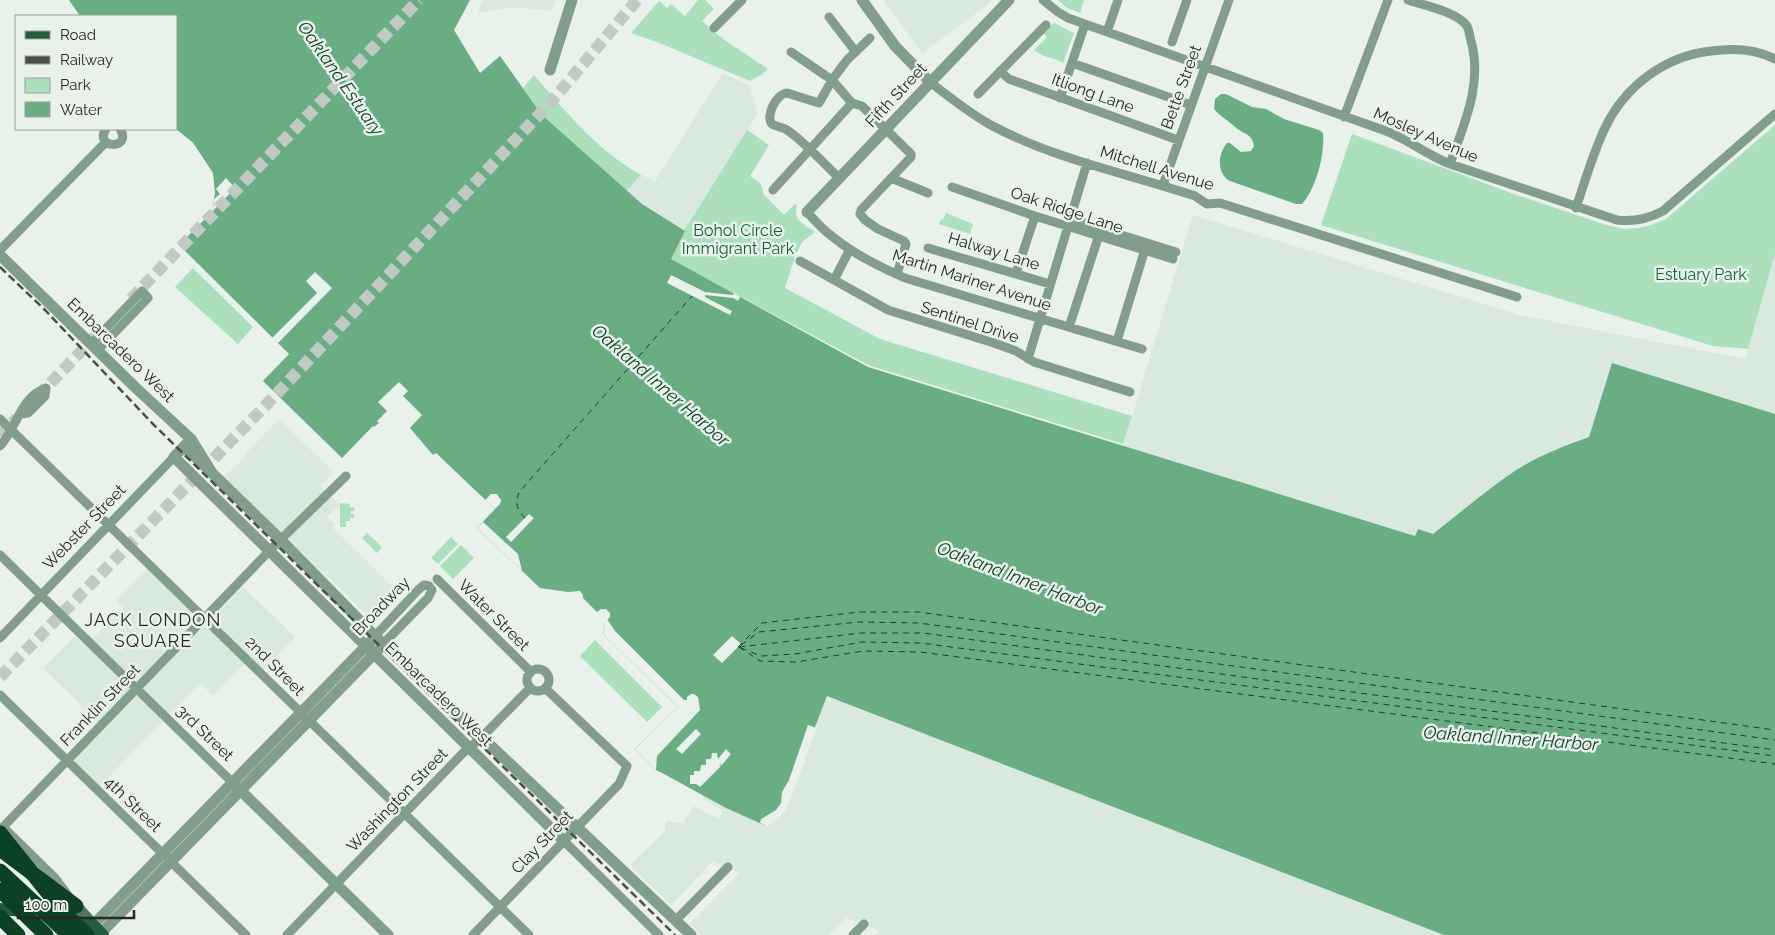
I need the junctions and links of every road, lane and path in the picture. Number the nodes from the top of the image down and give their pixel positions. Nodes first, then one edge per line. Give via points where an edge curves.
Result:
1 (572, 0) edge
2 (742, 0) edge
3 (862, 0) edge
4 (1009, 0) edge
5 (1043, 0) edge
6 (1118, 0) edge
7 (1187, 0) edge
8 (1229, 0) edge
9 (1388, 0) edge
10 (1408, 0) edge
11 (829, 17) dead end
12 (1085, 24) junction
13 (1046, 25) dead end
14 (714, 28) dead end
15 (1107, 32) junction
16 (870, 38) dead end
17 (1172, 42) dead end
18 (791, 52) dead end
19 (855, 52) junction
20 (1775, 59) edge
21 (1072, 62) junction
22 (1205, 67) junction
23 (550, 70) dead end
24 (1000, 71) junction
25 (832, 80) junction
26 (930, 82) junction
27 (978, 94) dead end
28 (1060, 98) junction
29 (852, 103) junction
30 (1191, 105) junction
31 (1775, 114) edge
32 (1344, 117) junction
33 (886, 128) junction
34 (106, 130) edge
35 (120, 130) edge
36 (1178, 140) junction
37 (106, 142) junction
38 (810, 150) junction
39 (1087, 163) junction
40 (1450, 164) junction
41 (839, 178) junction
42 (891, 178) junction
43 (1162, 185) junction
44 (952, 187) dead end
45 (772, 190) dead end
46 (928, 192) dead end
47 (1576, 208) junction
48 (807, 212) joint
49 (1034, 216) junction
50 (1069, 222) junction
51 (1100, 233) junction
52 (1146, 247) junction
53 (928, 248) dead end
54 (850, 249) junction
55 (0, 250) edge
56 (0, 255) edge
57 (1174, 256) dead end
58 (800, 262) dead end
59 (897, 274) junction
60 (1016, 274) junction
61 (834, 280) junction
62 (1050, 284) junction
63 (1517, 297) dead end
64 (1040, 318) junction
65 (1070, 327) junction
66 (1117, 341) junction
67 (94, 347) junction
68 (1142, 349) dead end
69 (1028, 359) junction
70 (1130, 392) dead end
71 (21, 414) dead end
72 (0, 419) edge
73 (11, 429) junction
74 (187, 443) junction
75 (0, 446) edge
76 (174, 457) junction
77 (346, 476) dead end
78 (110, 525) junction
79 (281, 540) junction
80 (270, 551) junction
81 (0, 555) edge
82 (437, 579) dead end
83 (41, 596) junction
84 (206, 618) junction
85 (0, 638) edge
86 (379, 640) junction
87 (370, 650) junction
88 (531, 672) junction
89 (530, 688) junction
90 (545, 688) junction
91 (136, 689) junction
92 (0, 695) edge
93 (301, 712) junction
94 (310, 721) junction
95 (482, 738) junction
96 (470, 747) junction
97 (67, 761) junction
98 (232, 782) junction
99 (241, 791) junction
100 (405, 814) junction
101 (578, 827) junction
102 (1, 828) edge
103 (564, 841) junction
104 (0, 849) edge
105 (162, 854) junction
106 (171, 862) junction
107 (728, 868) dead end
108 (0, 871) edge
109 (337, 884) junction
110 (0, 890) edge
111 (76, 906) junction
112 (500, 907) junction
113 (0, 909) edge
114 (0, 917) edge
115 (676, 920) junction
116 (864, 924) dead end
117 (97, 933) edge
118 (18, 935) edge
119 (46, 935) edge
120 (69, 935) edge
121 (83, 935) edge
122 (246, 935) edge
123 (287, 935) edge
124 (388, 935) edge
125 (474, 935) edge
126 (529, 935) edge
127 (659, 935) edge
128 (691, 935) edge
129 (853, 935) edge

1 - 23 street
2 - 14 street
3 - 26 street, Mitchell Avenue via 895,46
4 - 26 street, Fifth Street
5 - 12 street, Mosley Avenue via 1058,12
6 - 15 street
7 - 17 street
8 - 22 street, Bette Street
9 - 32 street
10 - 40 street via 1453,15 1467,26 1473,48 1473,95
11 - 19 street
12 - 15 street, Mosley Avenue
12 - 21 street
13 - 24 street
15 - 22 street, Mosley Avenue
16 - 19 street
18 - 25 street
19 - 25 street
20 - 47 street via 1746,51 1705,51 1675,60 1647,76 1621,101 1609,120
21 - 28 street
21 - 30 street
22 - 30 street, Bette Street
22 - 32 street, Mosley Avenue
24 - 27 street
24 - 28 street, Itliong Lane via 1009,79
25 - 29 street
25 - 38 street via 818,103 782,93 771,112 772,124 786,128
26 - 33 street, Fifth Street
26 - 39 street, Mitchell Avenue via 1000,130
28 - 36 street, Itliong Lane
29 - 33 street via 862,106
29 - 38 street
30 - 36 street, Bette Street
31 - 47 street, Mosley Avenue via 1655,216 1637,221 1617,220
32 - 40 street, Mosley Avenue via 1400,137
33 - 41 street, Fifth Street
33 - 42 street via 911,154
34 - 37 street
35 - 37 street via 123,135 119,143 112,145
36 - 43 street, Bette Street
37 - 55 street
38 - 41 street
38 - 45 street
39 - 43 street, Mitchell Avenue
39 - 50 street
40 - 47 street, Mosley Avenue
41 - 48 street, Fifth Street
42 - 46 street
42 - 59 street via 860,214 906,244
43 - 63 street, Mitchell Avenue via 1195,196 1207,204 1220,203
44 - 49 street, Oak Ridge Lane
48 - 54 street, Martin Mariner Avenue
49 - 50 street, Oak Ridge Lane
49 - 60 street
50 - 51 street, Oak Ridge Lane
50 - 62 street
51 - 52 street, Oak Ridge Lane
51 - 65 street
52 - 57 street, Oak Ridge Lane
52 - 66 street
53 - 60 street, Halway Lane
54 - 59 street, Martin Mariner Avenue
54 - 61 street
56 - 67 street, Embarcadero West
58 - 61 street, Sentinel Drive
59 - 64 street, Martin Mariner Avenue
60 - 62 street, Halway Lane
61 - 69 street, Sentinel Drive via 888,310 1010,348
62 - 64 street
64 - 65 street, Martin Mariner Avenue
64 - 69 street
65 - 66 street, Martin Mariner Avenue
66 - 68 street, Martin Mariner Avenue
67 - 67 street via 148,298 142,291
67 - 74 street, Embarcadero West
69 - 70 street, Sentinel Drive
71 - 73 street
72 - 73 street, 2nd Street
73 - 75 street
73 - 78 street, 2nd Street
74 - 76 street, Webster Street
74 - 79 street, Embarcadero West via 212,473
76 - 78 street, Webster Street
76 - 80 street, Embarcadero West
77 - 79 street, Franklin Street
78 - 83 street, Webster Street
78 - 84 street, 2nd Street
79 - 80 street, Franklin Street
79 - 86 street, Embarcadero West
80 - 84 street, Franklin Street
80 - 87 street, Embarcadero West
81 - 83 street, 3rd Street
82 - 88 street, Water Street
83 - 85 street, Webster Street
83 - 91 street, 3rd Street
84 - 91 street, Franklin Street
84 - 93 street, 2nd Street
86 - 86 street, Broadway via 428,598 432,590 429,586 424,584 418,590
86 - 87 street, Broadway
86 - 95 street, Embarcadero West
87 - 93 street, Broadway
87 - 94 street, Broadway
87 - 96 street, Embarcadero West
88 - 89 street via 527,680
88 - 90 street via 540,670 546,674
89 - 90 street via 539,691
89 - 95 street, Washington Street
90 - 101 street, Clay Street via 627,766 619,784
91 - 97 street, Franklin Street
91 - 98 street, 3rd Street
92 - 97 street, 4th Street
93 - 94 street, 2nd Street
93 - 98 street, Broadway
94 - 99 street, Broadway
94 - 100 street, 2nd Street
95 - 96 street, Washington Street
95 - 101 street, Embarcadero West
96 - 100 street, Washington Street
96 - 103 street, Embarcadero West
97 - 102 street, Franklin Street
97 - 105 street, 4th Street
98 - 99 street, 3rd Street
98 - 105 street, Broadway
99 - 106 street, Broadway
99 - 109 street, 3rd Street
100 - 109 street, Washington Street
100 - 112 street, 2nd Street
101 - 103 street, Clay Street
101 - 115 street, Embarcadero West
102 - 111 street via 55,878
102 - 117 highway, bridge via 65,914
103 - 112 street, Clay Street
103 - 127 street, Embarcadero West
104 - 111 highway
105 - 106 street, 4th Street
105 - 117 street, Broadway
106 - 117 street, Broadway
106 - 122 street, 4th Street
107 - 115 street
108 - 120 highway, bridge
109 - 123 street, Washington Street
109 - 124 street, 3rd Street
110 - 119 highway, bridge
111 - 117 main road
112 - 125 street, Clay Street
112 - 126 street, 2nd Street
113 - 117 main road via 52,915 79,923
114 - 118 highway
115 - 128 street, Embarcadero West
116 - 129 street
117 - 121 main road, Broadway

